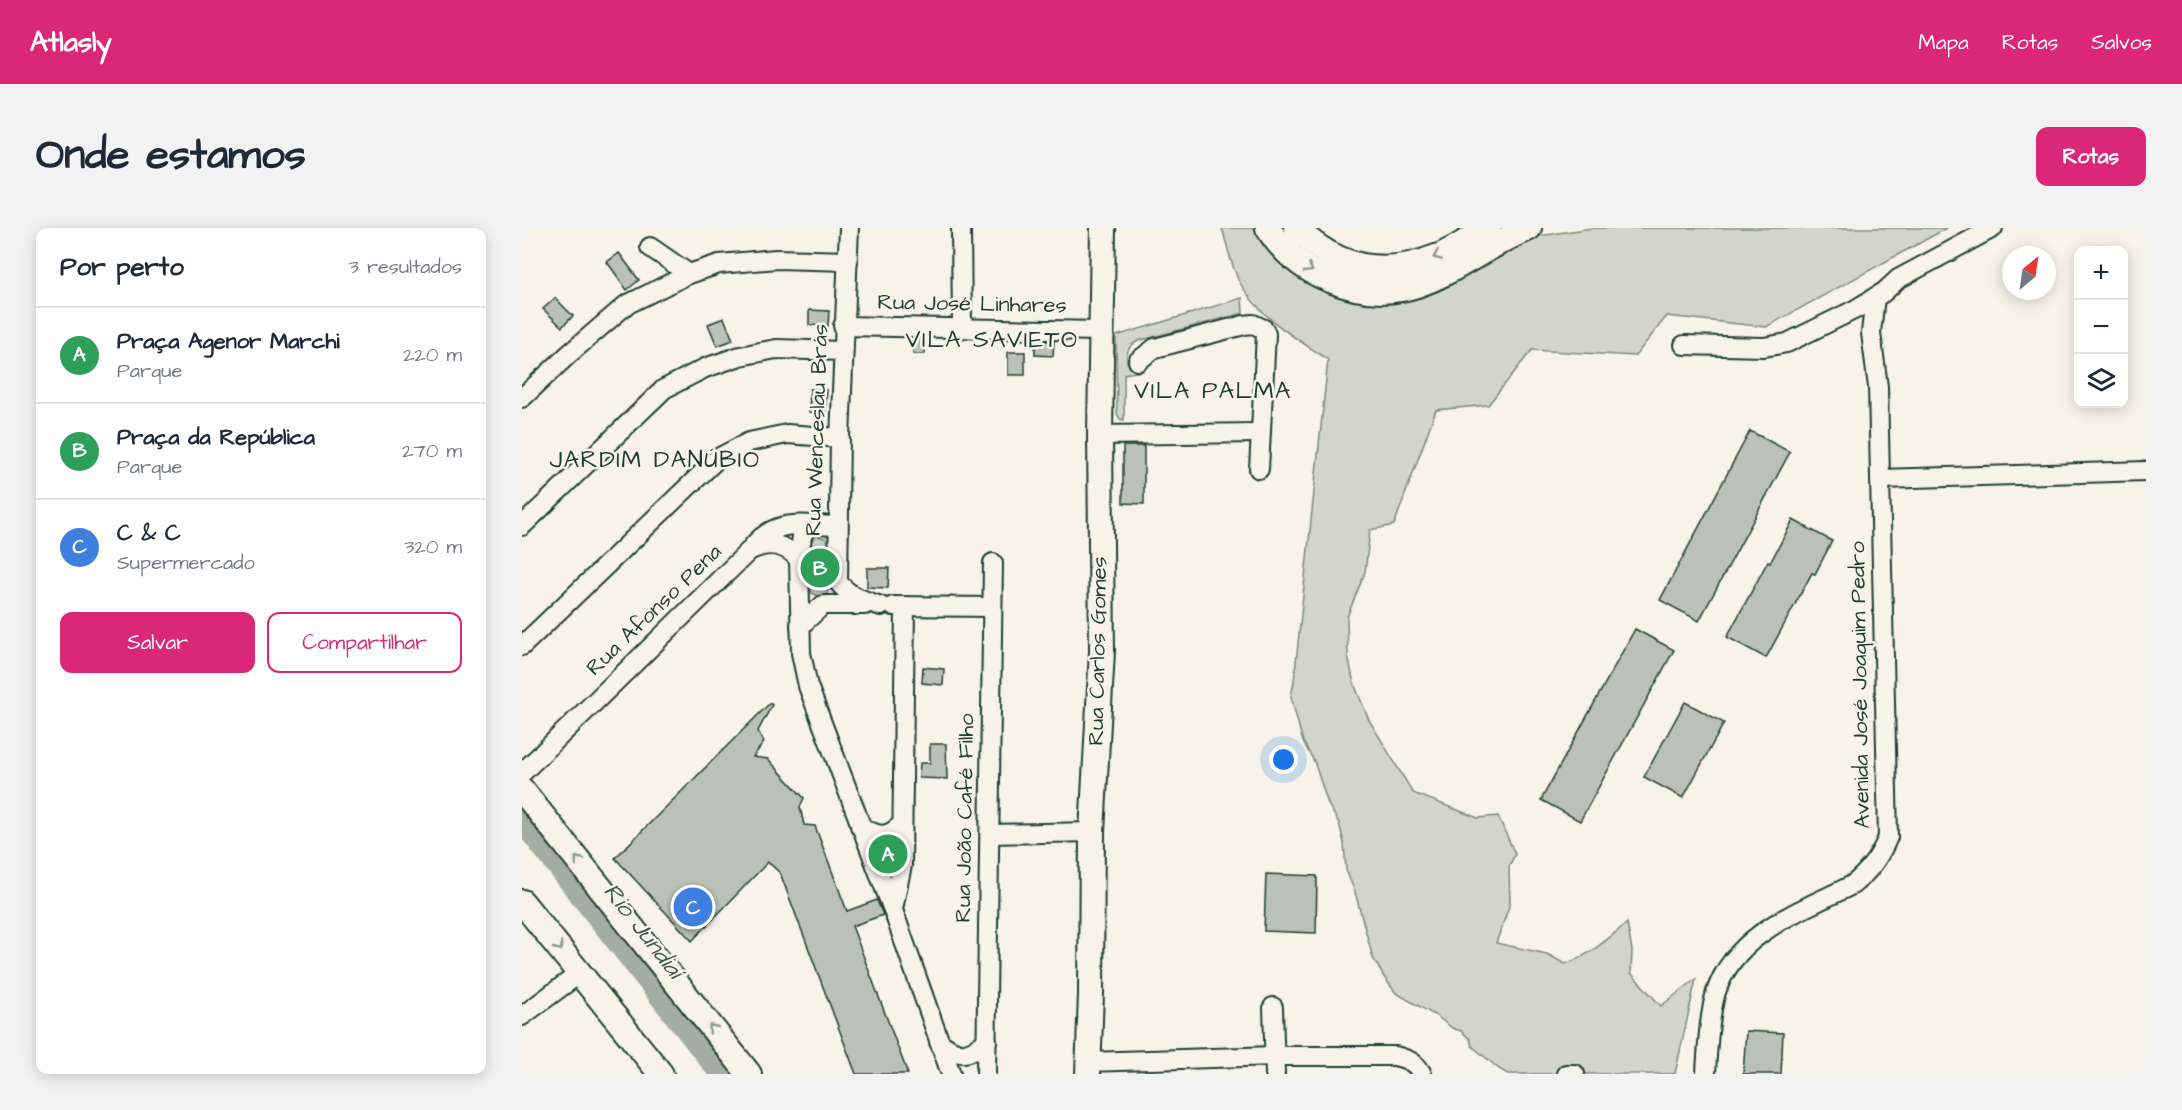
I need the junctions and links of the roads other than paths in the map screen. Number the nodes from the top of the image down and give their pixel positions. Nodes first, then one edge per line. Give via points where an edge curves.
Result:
1 (849, 228) edge
2 (961, 228) edge
3 (1103, 228) edge
4 (1268, 228) edge
5 (1296, 228) edge
6 (1488, 228) edge
7 (1529, 228) edge
8 (1992, 228) edge
9 (650, 247) dead end
10 (848, 261) junction
11 (689, 274) junction
12 (1875, 297) junction
13 (843, 326) junction
14 (962, 327) junction
15 (1101, 331) junction
16 (1684, 345) dead end
17 (842, 351) junction
18 (1138, 361) dead end
19 (522, 398) edge
20 (1260, 433) junction
21 (1100, 435) junction
22 (840, 438) junction
23 (1259, 469) dead end
24 (2146, 471) edge
25 (1880, 479) junction
26 (808, 525) junction
27 (522, 526) edge
28 (838, 526) junction
29 (749, 551) junction
30 (799, 559) junction
31 (993, 563) dead end
32 (838, 582) junction
33 (800, 592) junction
34 (824, 605) junction
35 (881, 606) junction
36 (905, 606) junction
37 (992, 607) junction
38 (800, 626) junction
39 (522, 646) edge
40 (522, 773) edge
41 (522, 789) edge
42 (902, 824) junction
43 (860, 826) junction
44 (1092, 832) junction
45 (990, 834) junction
46 (522, 902) edge
47 (893, 910) junction
48 (580, 973) junction
49 (1273, 1007) dead end
50 (522, 1016) edge
51 (987, 1041) junction
52 (939, 1042) junction
53 (1275, 1065) edge
54 (1706, 1067) edge
55 (1088, 1068) edge
56 (653, 1071) edge
57 (749, 1074) edge
58 (951, 1074) edge
59 (986, 1074) edge
60 (1422, 1074) edge
61 (1566, 1074) edge
62 (1575, 1074) edge

1 - 10 street, Rua Wenceslau Brás
2 - 14 street
3 - 15 main road, Rua Carlos Gomes
4 -> 7 main road via 1282,248 1316,274 1348,287 1377,292 1426,283
6 -> 5 main road via 1437,257 1404,266 1375,268 1330,256
8 - 12 street via 1898,279
9 - 11 street
10 - 11 street via 777,259 719,264
10 - 13 street, Rua Wenceslau Brás
11 - 19 street via 626,305
12 - 16 street via 1776,346
12 - 25 street, Avenida José Joaquim Pedro via 1871,333 1878,387
13 - 14 street, Rua José Linhares
13 - 17 street, Rua Wenceslau Brás
14 - 15 street, Rua José Linhares
15 - 21 main road, Rua Carlos Gomes
17 - 22 street, Rua Wenceslau Brás
17 - 27 street via 776,349 740,356 664,389
18 - 20 street via 1155,348 1244,325 1260,326 1266,334
20 - 21 street
20 - 23 street
21 - 44 main road, Rua Carlos Gomes via 1102,651
22 - 28 street, Rua Wenceslau Brás
22 - 39 street via 787,434 748,442 718,458
24 - 25 street
25 - 54 street, Avenida José Joaquim Pedro via 1888,837 1880,855 1860,879 1772,925 1741,950 1715,995
26 - 28 street, Rua Afonso Pena
26 - 29 street, Rua Afonso Pena via 781,526 768,531
26 - 30 street
28 - 32 street, Rua Wenceslau Brás
29 - 30 street via 770,544 791,551
29 - 40 street, Rua Afonso Pena
30 - 33 street
31 - 37 street, Rua João Café Filho
32 - 34 street via 837,592
32 - 35 street via 856,598
33 - 34 street via 814,605
33 - 38 street
34 - 35 street
34 - 38 street
35 - 36 street
36 - 37 street
36 - 42 street
37 - 45 street, Rua João Café Filho
38 - 43 street via 808,686
57 -> 41 main road
42 - 43 street via 885,835 873,834
42 - 47 street via 902,865
43 - 47 street
44 - 45 street
44 - 55 main road, Rua Carlos Gomes
45 - 51 street, Rua João Café Filho
46 -> 48 main road
47 - 52 street
48 - 50 street
48 - 56 main road
49 - 53 street
51 - 52 street via 973,1052 962,1054
51 - 59 street, Rua João Café Filho
52 - 58 street
53 - 55 street
53 - 60 street via 1395,1056 1408,1059
61 - 62 street

